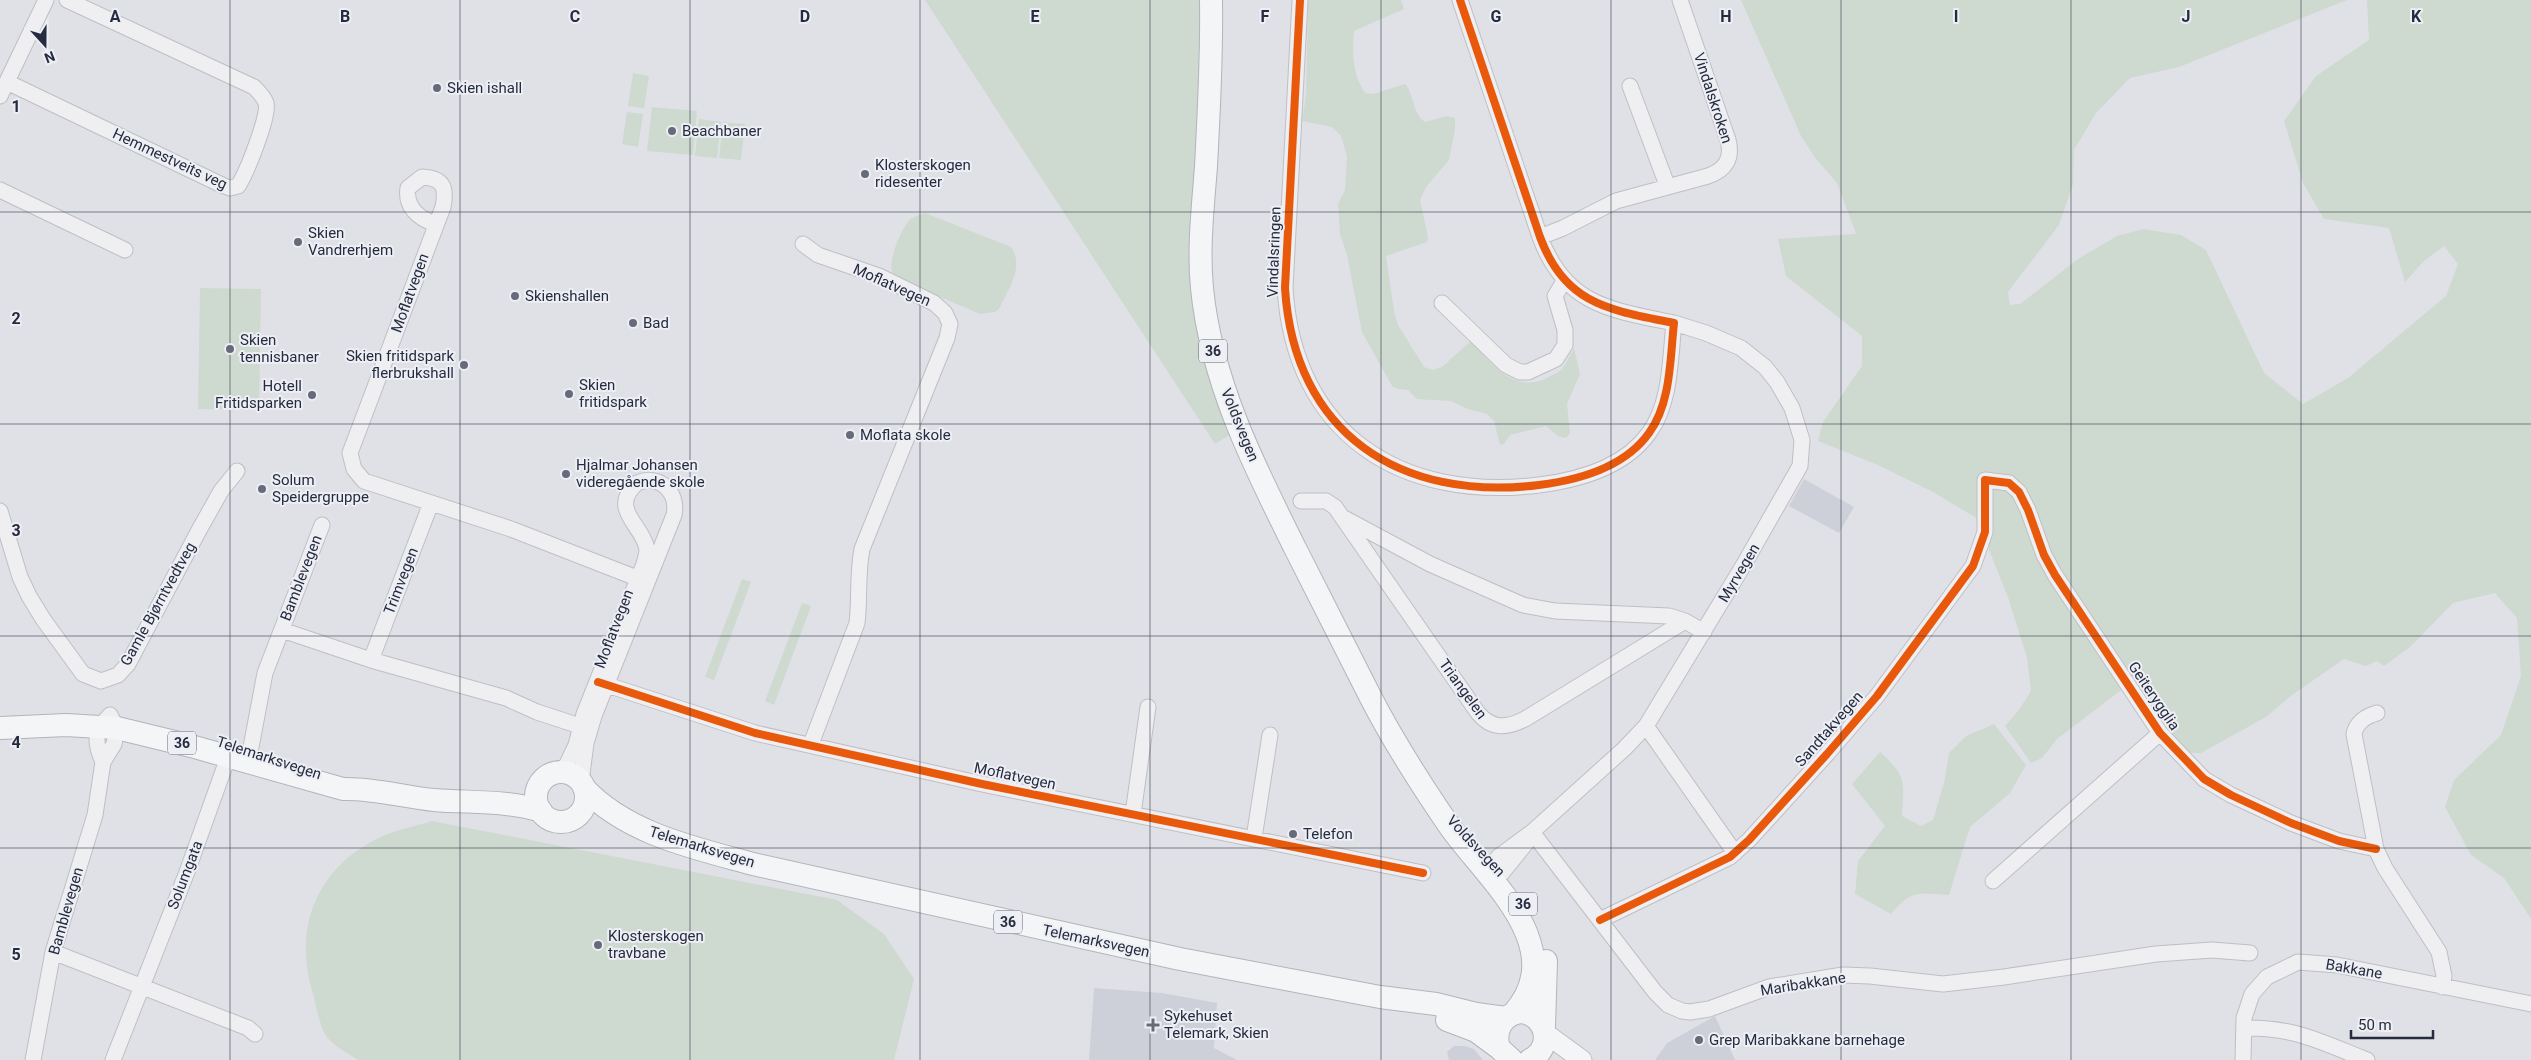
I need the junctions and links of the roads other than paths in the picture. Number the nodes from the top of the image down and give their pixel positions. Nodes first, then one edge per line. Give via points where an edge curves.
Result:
1 (46, 0) edge
2 (67, 0) edge
3 (1211, 0) edge
4 (1300, 0) edge
5 (1460, 0) edge
6 (1680, 0) edge
7 (7, 82) junction
8 (1630, 86) dead end
9 (0, 96) edge
10 (1667, 185) junction
11 (0, 190) edge
12 (435, 224) dead end
13 (1540, 238) junction
14 (803, 244) dead end
15 (125, 250) dead end
16 (1564, 281) junction
17 (1442, 303) dead end
18 (1674, 323) junction
19 (237, 471) dead end
20 (1985, 480) joint
21 (1301, 501) dead end
22 (431, 503) junction
23 (0, 511) edge
24 (1344, 519) junction
25 (322, 525) dead end
26 (642, 580) junction
27 (1684, 621) junction
28 (282, 630) junction
29 (1704, 632) junction
30 (371, 660) junction
31 (602, 684) junction
32 (1148, 707) dead end
33 (2377, 713) dead end
34 (0, 718) edge
35 (109, 723) junction
36 (1646, 726) junction
37 (585, 727) junction
38 (0, 728) edge
39 (2160, 733) junction
40 (1270, 735) dead end
41 (811, 744) junction
42 (251, 747) dead end
43 (226, 763) dead end
44 (550, 778) junction
45 (583, 785) junction
46 (472, 801) junction
47 (541, 811) junction
48 (1133, 814) junction
49 (578, 815) junction
50 (642, 828) junction
51 (1532, 832) junction
52 (1254, 838) junction
53 (2376, 849) junction
54 (1735, 853) junction
55 (1495, 870) junction
56 (1423, 873) dead end
57 (1993, 881) dead end
58 (1600, 920) junction
59 (52, 952) junction
60 (2250, 953) dead end
61 (141, 986) junction
62 (2442, 987) junction
63 (1380, 997) junction
64 (2531, 1004) edge
65 (1509, 1016) junction
66 (2244, 1028) junction
67 (1545, 1030) junction
68 (255, 1034) dead end
69 (1504, 1055) edge
70 (33, 1060) edge
71 (113, 1060) edge
72 (1532, 1060) edge
73 (1582, 1060) edge
74 (2243, 1060) edge
75 (2367, 1060) edge

1 - 7 street
2 - 7 street, Hemmestveits veg via 254,87 261,94 266,102 266,115 238,186 224,186
3 - 55 highway, Voldsvegen / 36 via 1210,95 1200,267 1214,356 1240,430 1277,511 1389,730 1447,823
4 - 18 street, Vindalsringen via 1286,256 1287,312 1295,348 1312,386 1340,426 1361,448 1398,469 1436,481 1472,487 1524,487 1567,481 1596,472 1640,444 1658,418 1667,380
5 - 13 street
6 - 10 street, Vindalskroken via 1730,153 1727,164 1719,172
7 - 9 street
8 - 10 street
10 - 13 street, Vindalskroken via 1616,200
11 - 15 street
12 - 22 street, Moflatvegen via 350,453 354,469 364,481
13 - 16 street via 1551,263
14 - 41 street, Moflatvegen via 818,255 879,276 934,303 945,313 950,324 862,549 858,570 857,623
16 - 17 street via 1555,296 1565,330 1565,345 1556,359 1528,372 1506,365
16 - 18 street via 1593,301
18 - 29 street, Myrvegen via 1724,340 1753,356 1786,396 1802,440 1802,460 1797,475
19 - 23 street, Gamle Bjørntvedtveg via 221,491 128,664 118,675 101,681 83,674 42,619 20,578
20 - 39 street, Geiterygglia via 2009,483 2019,492 2049,565
20 - 54 street, Sandtakvegen via 1985,532 1978,555 1965,579 1876,696
21 - 24 street, Triangelen via 1326,501
22 - 26 street, Moflatvegen via 511,529
22 - 30 street, Trimvegen
24 - 27 street, Triangelen via 1430,564 1523,605 1555,611 1652,614
24 - 27 street, Triangelen via 1478,713 1495,726 1509,726 1526,719
25 - 28 street, Bamblevegen
26 - 26 street, Moflatvegen via 671,527 675,506 666,487 651,479 633,486 626,505 647,548
26 - 31 street, Moflatvegen
27 - 29 street, Triangelen
28 - 30 street
28 - 42 street, Bamblevegen via 262,683
29 - 36 street, Myrvegen
30 - 37 street via 506,698
31 - 37 street, Moflatvegen
31 - 41 street, Moflatvegen via 756,733
32 - 48 street
33 - 53 street via 2364,720 2354,734
34 - 35 highway, Telemarksvegen / 36 via 66,714
35 - 38 highway, Telemarksvegen / 36
35 - 46 highway, Telemarksvegen / 36 via 343,789
35 - 59 street, Bamblevegen via 97,742 103,762 95,815
36 - 51 street, Myrvegen
36 - 54 street
37 - 44 street, Moflatvegen via 567,764
37 - 45 street, Moflatvegen via 581,766
39 - 53 street, Geiterygglia via 2186,762 2217,788 2331,838
39 - 57 street, Geiterygglia
40 - 52 street
41 - 48 street, Moflatvegen via 982,784
43 - 61 street, Solumgata
44 - 45 highway, Telemarksvegen / 36 via 567,773
44 - 46 highway, Telemarksvegen / 36 via 527,790
44 - 47 highway via 537,798
45 - 49 highway via 585,806
45 - 50 highway, Telemarksvegen / 36 via 595,799
46 - 47 highway, Telemarksvegen / 36
47 - 49 highway, Telemarksvegen / 36 via 556,821 568,821
48 - 52 street, Moflatvegen
49 - 50 highway, Telemarksvegen / 36
50 - 63 highway, Telemarksvegen / 36 via 694,847 799,875 1171,957
51 - 55 street, Myrvegen via 1522,851
51 - 58 street, Maribakkane
52 - 56 street, Moflatvegen
53 - 62 street via 2439,952 2443,964
54 - 58 street, Sandtakvegen
55 - 65 highway, Voldsvegen / 36 via 1524,927 1531,950 1531,986 1528,995
55 - 67 highway, Voldsvegen / 36 via 1529,913 1543,950
58 - 60 street, Maribakkane via 1662,999 1675,1009 1690,1012 1709,1009 1769,987 1842,975 1943,984 2156,954 2212,950
59 - 61 street
59 - 70 street, Bamblevegen
61 - 68 street via 248,1028
61 - 71 street, Solumgata
62 - 64 street, Bakkane
62 - 66 street, Bakkane via 2337,964 2298,962 2277,970 2258,985 2248,1002
63 - 65 highway, Telemarksvegen / 36 via 1436,1004 1476,1014
63 - 69 highway, Telemarksvegen / 36 via 1466,1026 1488,1038
65 - 67 highway, 36 via 1530,1014
65 - 69 highway, 36 via 1498,1029
66 - 74 street, Bakkane
66 - 75 street via 2279,1028 2300,1033
67 - 72 highway, 36 via 1544,1046
67 - 73 main road

